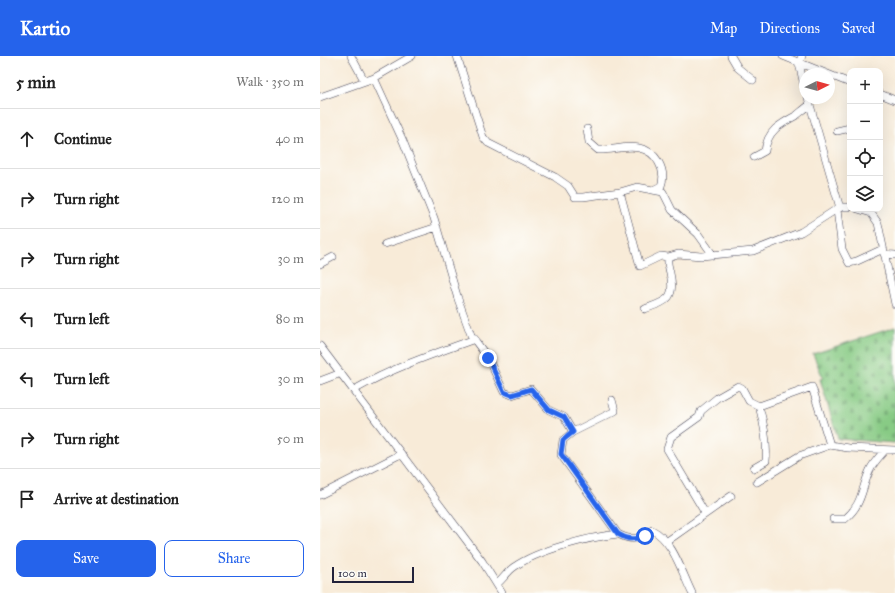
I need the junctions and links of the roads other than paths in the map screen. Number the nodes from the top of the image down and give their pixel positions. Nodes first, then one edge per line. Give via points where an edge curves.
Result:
1 (351, 56) edge
2 (412, 56) edge
3 (457, 56) edge
4 (731, 56) edge
5 (783, 56) edge
6 (802, 56) edge
7 (798, 63) junction
8 (799, 68) edge
9 (374, 78) junction
10 (364, 80) junction
11 (753, 80) dead end
12 (847, 83) edge
13 (883, 95) edge
14 (320, 97) edge
15 (895, 100) edge
16 (807, 104) edge
17 (810, 104) edge
18 (588, 129) dead end
19 (847, 129) edge
20 (837, 131) dead end
21 (754, 157) dead end
22 (655, 189) junction
23 (620, 192) junction
24 (847, 208) edge
25 (839, 209) junction
26 (870, 212) edge
27 (437, 227) junction
28 (385, 244) dead end
29 (883, 251) junction
30 (894, 253) edge
31 (713, 255) junction
32 (333, 257) dead end
33 (668, 257) junction
34 (320, 264) edge
35 (895, 304) edge
36 (645, 309) dead end
37 (475, 339) junction
38 (320, 346) edge
39 (341, 373) junction
40 (320, 381) edge
41 (354, 390) junction
42 (612, 400) dead end
43 (759, 406) junction
44 (573, 432) junction
45 (830, 445) junction
46 (885, 450) junction
47 (895, 450) edge
48 (401, 454) junction
49 (754, 468) dead end
50 (757, 482) dead end
51 (320, 495) edge
52 (731, 496) dead end
53 (705, 513) junction
54 (833, 519) dead end
55 (618, 534) junction
56 (666, 542) junction
57 (496, 584) junction
58 (502, 593) edge
59 (692, 593) edge

1 - 10 street
2 - 9 street
3 - 23 street via 486,141 568,186 574,197
4 - 11 street via 738,68
5 - 7 street
6 - 7 street
7 - 8 street
7 - 12 street
9 - 10 street
9 - 27 street via 403,141
10 - 14 street
13 - 15 street
16 - 21 street via 798,114 783,121 771,132 764,151
17 - 25 street
18 - 22 street via 589,142 598,150 639,148 655,157 661,167 663,181 661,186
19 - 20 street
22 - 23 street via 637,187
22 - 31 street via 663,192 672,210 698,234
23 - 33 street via 640,266 661,256
24 - 25 street
25 - 29 street via 842,249 849,263
25 - 31 street via 801,232 764,248
26 - 29 street via 878,223
27 - 28 street
27 - 37 street via 458,299
29 - 30 street
29 - 35 street
31 - 33 street via 678,254
32 - 34 street
33 - 36 street via 671,296 666,301
37 - 41 street via 402,366
37 - 44 street via 488,358 504,392 512,395 531,389 549,410 564,417
38 - 39 street
39 - 40 street
39 - 41 street
41 - 48 street
42 - 44 street via 615,411
43 - 45 street via 812,387
43 - 49 street via 767,451 766,461
43 - 53 street via 749,401 742,388 738,386 717,398 701,411 698,417 671,437 667,449
44 - 55 street via 563,440 561,454
45 - 46 street
45 - 50 street via 799,456
46 - 47 street
46 - 54 street via 871,468 862,498 854,511 845,519
48 - 51 street
48 - 57 street via 482,561
52 - 53 street
53 - 56 street
55 - 56 street via 634,540 652,530
55 - 57 street via 575,542 536,556 513,567
56 - 59 street
57 - 58 street

